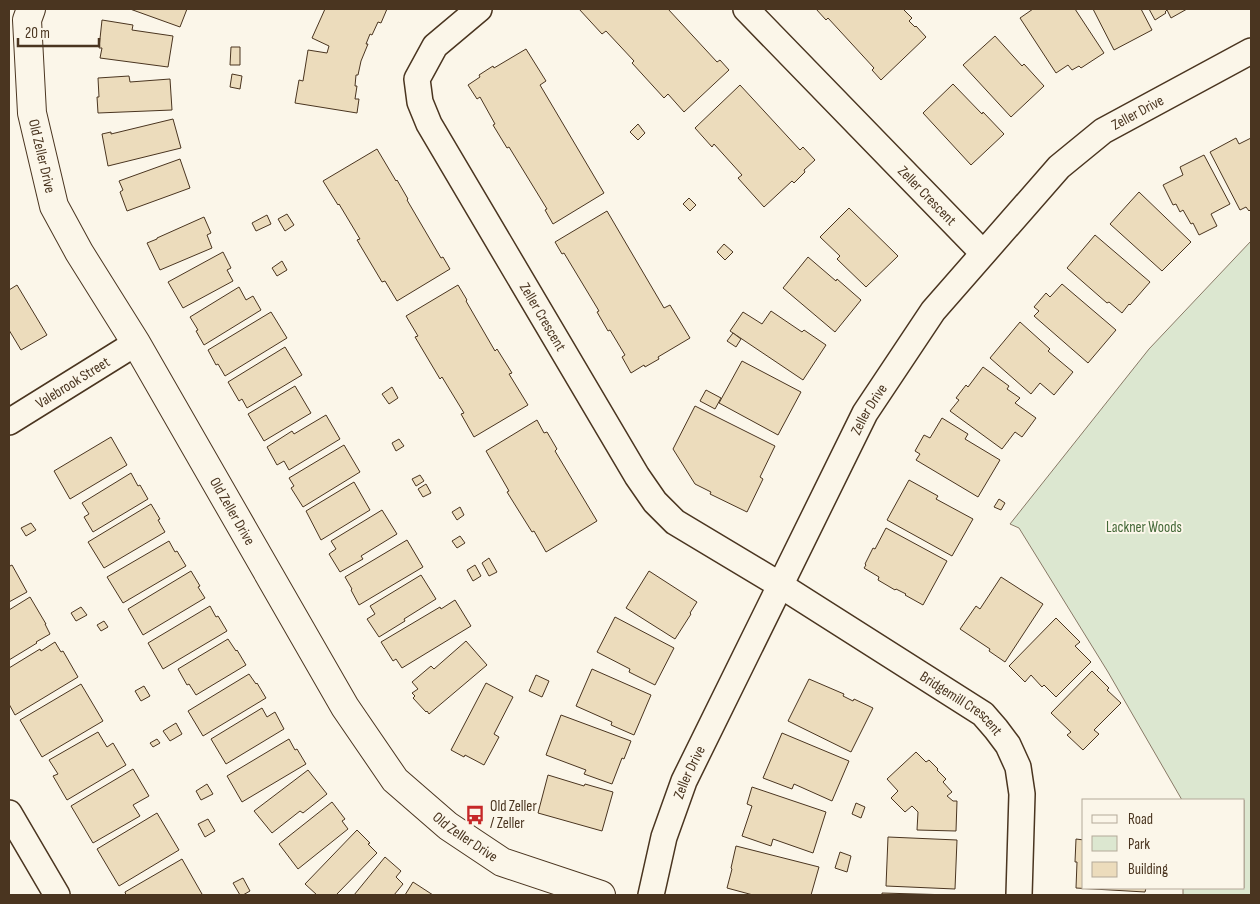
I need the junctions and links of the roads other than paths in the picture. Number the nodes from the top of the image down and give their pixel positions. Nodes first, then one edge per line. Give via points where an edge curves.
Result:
1 (31, 9) edge
2 (479, 9) edge
3 (746, 9) edge
4 (1251, 51) edge
5 (983, 253) junction
6 (136, 343) junction
7 (9, 422) edge
8 (780, 585) junction
9 (12, 826) edge
10 (57, 895) edge
11 (601, 895) edge
12 (651, 895) edge
13 (1018, 895) edge

1 - 6 street, Old Zeller Drive via 27,20 32,113 54,206
2 - 8 street, Zeller Crescent via 435,46 417,79 420,102 429,124 655,502 675,522
3 - 5 street, Zeller Crescent
4 - 5 street, Zeller Drive via 1103,131 1059,167
5 - 8 street, Zeller Drive via 933,311 865,414
6 - 7 street, Valebrook Street
6 - 11 street, Old Zeller Drive via 345,707 395,780 448,826 502,862
8 - 12 street, Zeller Drive via 684,781 664,837
8 - 13 street, Bridgemill Crescent via 983,714 996,729 1018,768 1022,794
9 - 10 street

